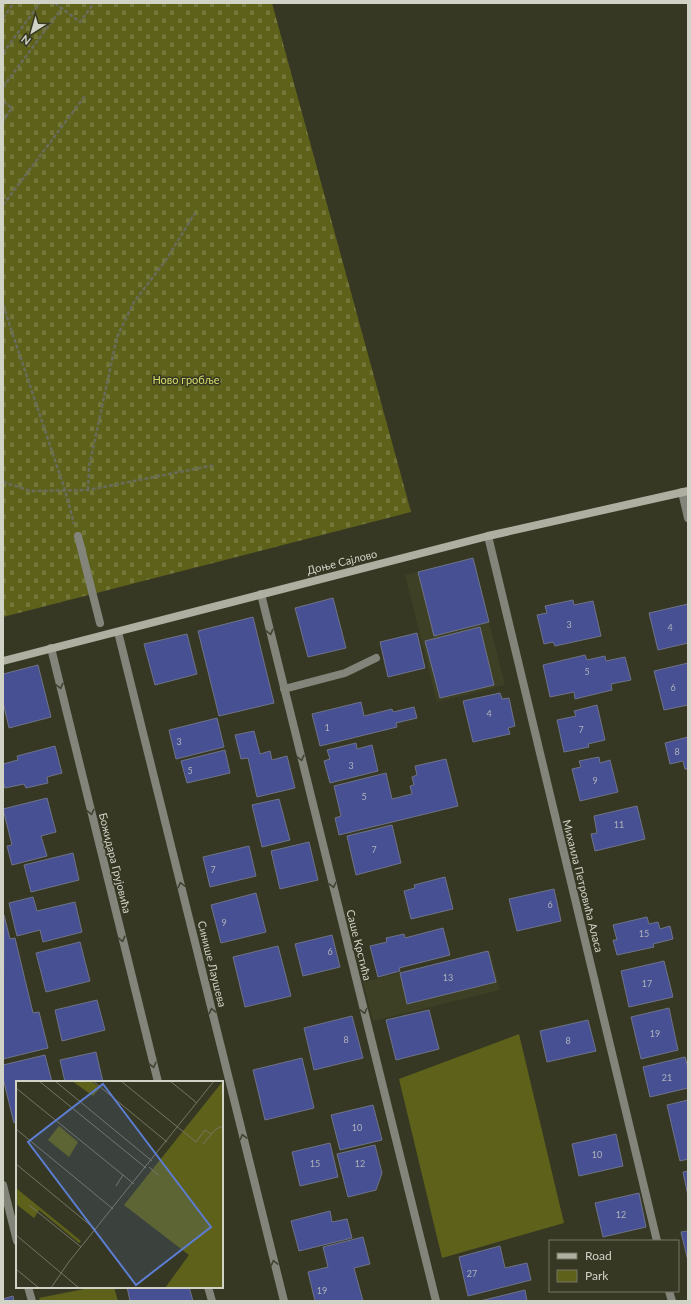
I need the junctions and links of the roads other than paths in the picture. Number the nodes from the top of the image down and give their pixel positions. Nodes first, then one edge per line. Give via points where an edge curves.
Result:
1 (685, 491) edge
2 (688, 518) edge
3 (78, 536) road end
4 (488, 536) junction
5 (261, 594) junction
6 (100, 623) dead end
7 (118, 632) junction
8 (50, 648) junction
9 (376, 658) dead end
10 (3, 661) edge
11 (284, 689) junction
12 (158, 1081) edge
13 (3, 1184) edge
14 (16, 1237) edge
15 (657, 1240) edge
16 (28, 1288) edge
17 (208, 1288) edge
18 (32, 1301) edge
19 (212, 1301) edge
20 (284, 1301) edge
21 (436, 1301) edge

1 - 2 street
1 - 4 street, Доње Сајлово
3 - 6 street
4 - 5 street, Доње Сајлово
4 - 15 street, Михаила Петровића Аласа
5 - 7 street, Доње Сајлово
5 -> 11 street, Саше Крстића
7 - 8 street, Доње Сајлово
20 -> 7 street, Синише Лаушева
8 - 10 street, Доње Сајлово
8 -> 12 street, Божидара Грујовића
9 - 11 street via 345,673
11 -> 21 street, Саше Крстића
13 - 14 street
16 - 18 street
17 - 19 street

